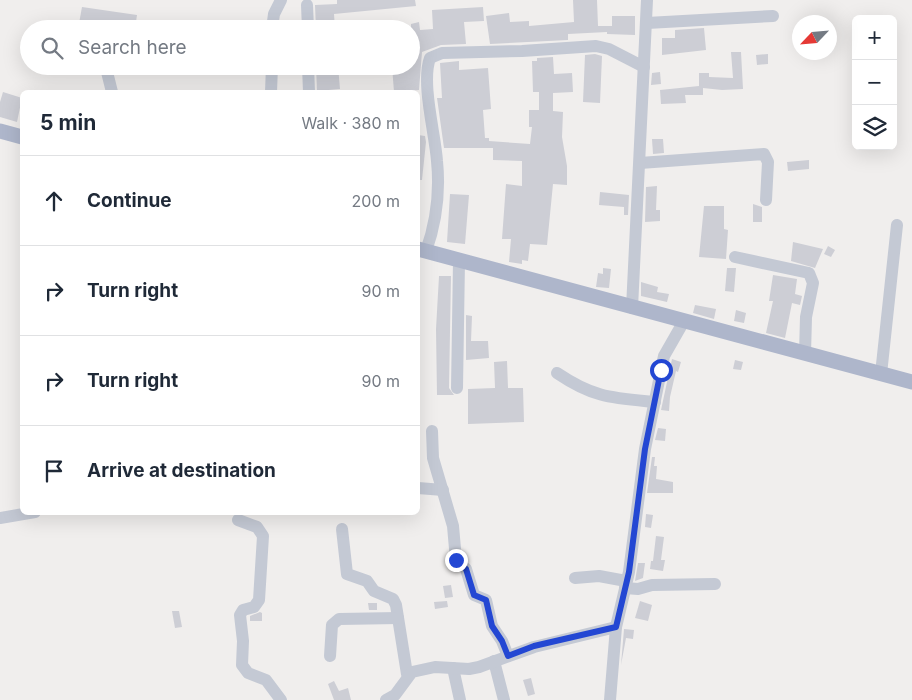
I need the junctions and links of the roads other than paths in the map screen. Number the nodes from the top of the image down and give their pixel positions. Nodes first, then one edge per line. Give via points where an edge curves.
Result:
1 (281, 0) edge
2 (647, 0) edge
3 (307, 5) dead end
4 (773, 16) dead end
5 (273, 20) edge
6 (308, 20) edge
7 (647, 23) junction
8 (644, 67) junction
9 (108, 75) edge
10 (272, 75) edge
11 (308, 75) edge
12 (112, 90) edge
13 (271, 90) edge
14 (309, 90) edge
15 (0, 131) edge
16 (20, 136) edge
17 (640, 163) junction
18 (766, 200) dead end
19 (897, 225) dead end
20 (422, 250) edge
21 (735, 258) dead end
22 (459, 261) junction
23 (632, 308) junction
24 (684, 321) junction
25 (805, 354) junction
26 (556, 373) dead end
27 (881, 374) junction
28 (912, 382) edge
29 (457, 388) dead end
30 (655, 402) junction
31 (432, 431) dead end
32 (420, 488) edge
33 (443, 490) junction
34 (20, 515) edge
35 (0, 518) edge
36 (238, 520) dead end
37 (342, 529) dead end
38 (574, 578) dead end
39 (625, 584) junction
40 (715, 584) dead end
41 (398, 618) junction
42 (616, 627) junction
43 (330, 656) dead end
44 (508, 656) junction
45 (494, 661) junction
46 (453, 668) junction
47 (408, 674) junction
48 (281, 700) edge
49 (386, 700) edge
50 (460, 700) edge
51 (504, 700) edge
52 (610, 700) edge

1 - 5 street
2 - 7 street
3 - 6 street
4 - 7 street
7 - 8 street
8 - 17 street
8 - 20 street via 596,46 522,52 442,53 430,58 427,64 429,98 438,178 435,221
9 - 12 street
10 - 13 street
11 - 14 street
15 - 16 main road
17 - 18 street via 764,154 768,162
17 - 23 street
19 - 27 street
20 - 22 main road
21 - 25 street via 809,273 813,283 806,317
22 - 23 main road
22 - 29 street
23 - 24 main road
24 - 25 main road
24 - 30 street via 664,356
25 - 27 main road
26 - 30 street via 584,390 610,398
27 - 28 main road
30 - 39 street
31 - 33 street via 433,458
32 - 33 street
33 - 44 street via 453,526 456,560 466,569 474,595 486,600 492,626
34 - 35 street
36 - 48 street via 256,527 263,536 259,600 240,615 242,666 248,673 266,680
37 - 41 street via 347,574 367,581 374,592 393,599
38 - 39 street via 599,576
39 - 40 street via 635,589 652,585
39 - 42 street
41 - 43 street via 335,622 332,625
41 - 47 street
42 - 44 street via 569,637
42 - 52 street
44 - 45 street
45 - 46 street via 469,669
45 - 51 street
46 - 47 street via 435,667
46 - 50 street
47 - 49 street via 395,696

